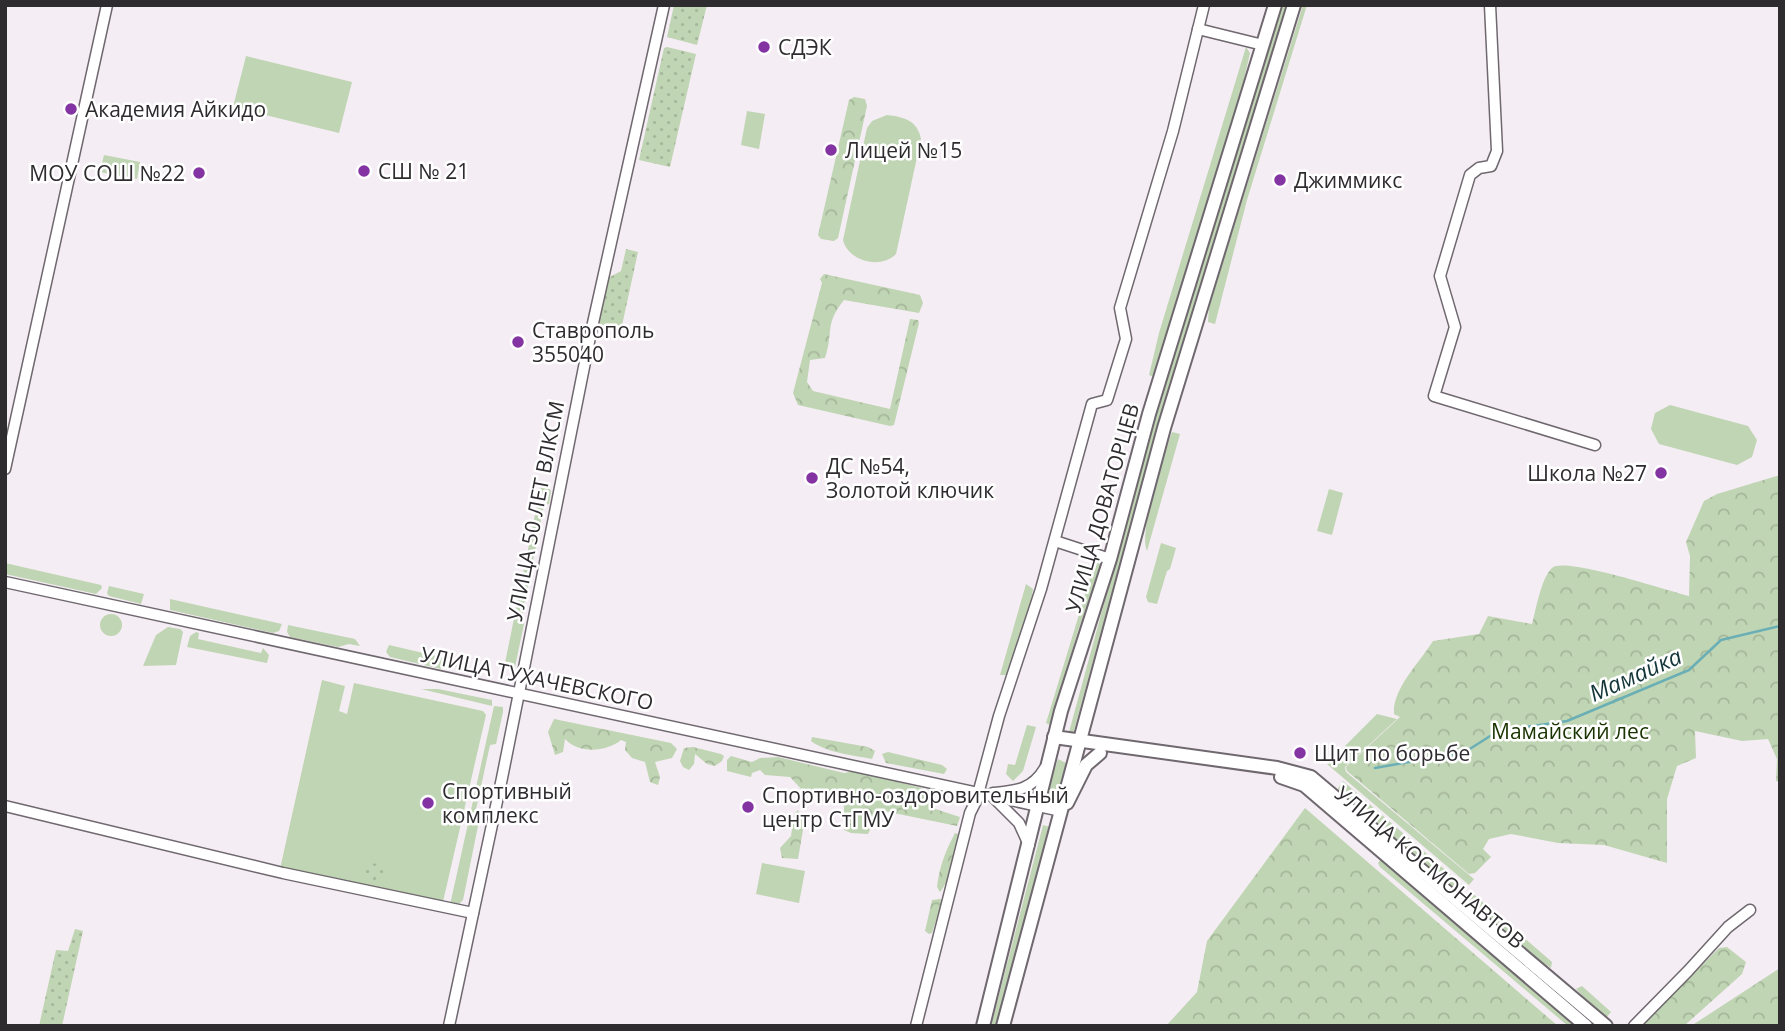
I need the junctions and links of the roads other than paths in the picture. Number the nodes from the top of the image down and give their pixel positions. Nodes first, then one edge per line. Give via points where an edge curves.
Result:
1 (107, 5) edge
2 (664, 5) edge
3 (1205, 5) edge
4 (1275, 5) edge
5 (1294, 5) edge
6 (1490, 5) edge
7 (1198, 29) junction
8 (1263, 45) junction
9 (1595, 445) dead end
10 (5, 469) edge
11 (1055, 541) junction
12 (1110, 559) junction
13 (5, 582) edge
14 (518, 693) junction
15 (1084, 722) junction
16 (1053, 741) junction
17 (1074, 746) junction
18 (1100, 749) junction
19 (1046, 766) junction
20 (985, 795) junction
21 (5, 806) edge
22 (1037, 806) junction
23 (1061, 811) junction
24 (1029, 845) junction
25 (1750, 910) dead end
26 (472, 913) junction
27 (449, 1026) edge
28 (916, 1026) edge
29 (983, 1026) edge
30 (1003, 1026) edge
31 (1586, 1026) edge
32 (1605, 1026) edge
33 (1634, 1026) edge

1 - 10 street
2 - 14 street, УЛИЦА 50 ЛЕТ ВЛКСМ via 591,332
3 - 7 street
4 - 8 main road, УЛИЦА ДОВАТОРЦЕВ
5 - 15 main road, УЛИЦА ДОВАТОРЦЕВ via 1170,407
6 - 9 street via 1497,151 1491,166 1470,175 1440,276 1455,327 1434,396
7 - 8 street
7 - 11 street via 1121,308 1126,339 1107,400 1092,404
8 - 12 main road, УЛИЦА ДОВАТОРЦЕВ via 1149,414
11 - 12 street
11 - 20 street via 999,716
12 - 16 main road, УЛИЦА ДОВАТОРЦЕВ
13 - 14 street, УЛИЦА ТУХАЧЕВСКОГО
14 - 20 street, УЛИЦА ТУХАЧЕВСКОГО
14 - 26 street, УЛИЦА 50 ЛЕТ ВЛКСМ
15 - 17 main road, УЛИЦА ДОВАТОРЦЕВ
15 - 18 main road
16 - 17 main road
16 - 19 main road, УЛИЦА ДОВАТОРЦЕВ
17 - 18 main road
17 - 23 main road, УЛИЦА ДОВАТОРЦЕВ
18 - 23 main road
18 - 31 main road, УЛИЦА КОСМОНАВТОВ via 1277,776 1304,785
18 - 32 main road, УЛИЦА КОСМОНАВТОВ via 1277,768 1311,777
19 - 20 street via 1022,791
19 - 22 main road, УЛИЦА ДОВАТОРЦЕВ
20 - 22 street, УЛИЦА ТУХАЧЕВСКОГО
20 - 24 street via 1019,823
20 - 28 street via 978,797 971,813
21 - 26 street
22 - 23 street, УЛИЦА ТУХАЧЕВСКОГО
22 - 24 main road, УЛИЦА ДОВАТОРЦЕВ
23 - 30 main road, УЛИЦА ДОВАТОРЦЕВ
24 - 29 main road, УЛИЦА ДОВАТОРЦЕВ
25 - 33 street via 1728,927
26 - 27 street, УЛИЦА 50 ЛЕТ ВЛКСМ

